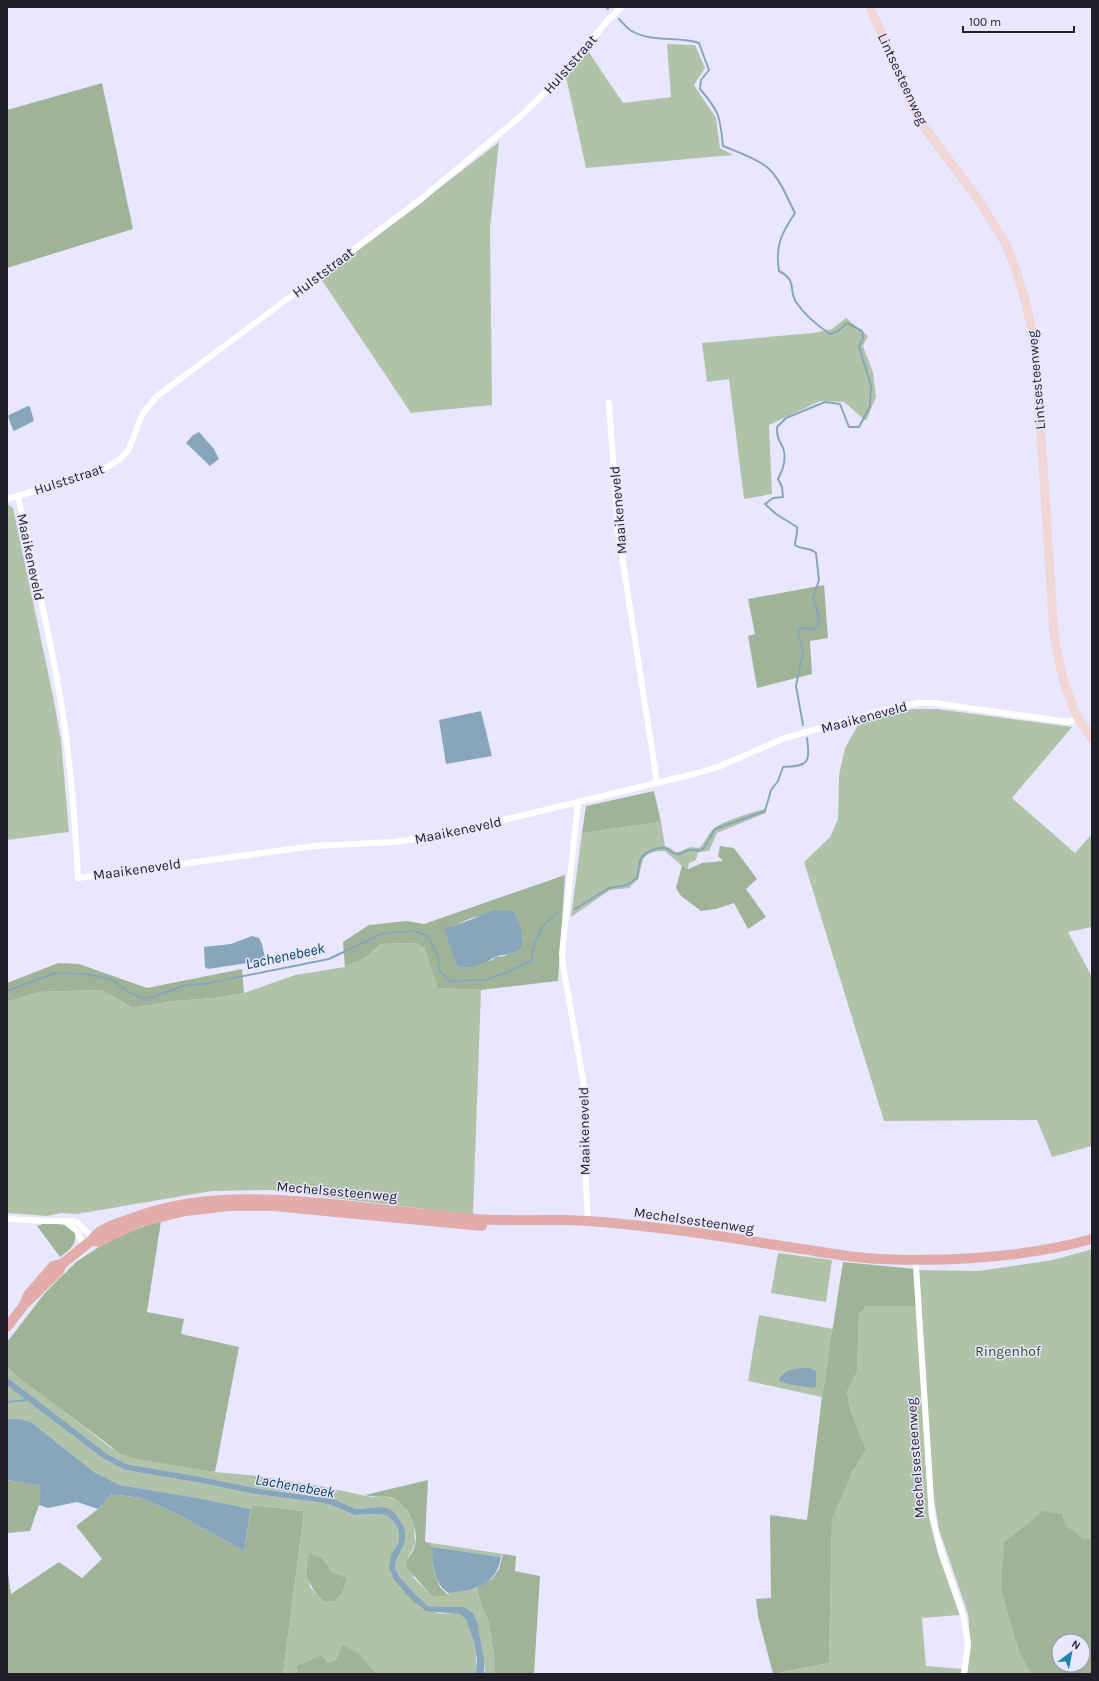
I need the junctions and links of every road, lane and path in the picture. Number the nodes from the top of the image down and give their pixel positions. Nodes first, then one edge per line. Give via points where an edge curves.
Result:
1 (622, 7) edge
2 (870, 7) edge
3 (609, 403) dead end
4 (18, 496) junction
5 (7, 499) edge
6 (1078, 718) junction
7 (1092, 739) edge
8 (657, 782) junction
9 (578, 803) junction
10 (7, 1219) edge
11 (65, 1221) junction
12 (588, 1222) junction
13 (1092, 1239) edge
14 (88, 1243) junction
15 (914, 1259) junction
16 (7, 1327) edge
17 (964, 1674) edge

1 - 4 street, Hulststraat via 563,75 521,116 420,200 156,397 142,415 129,449 120,459 101,471
2 - 6 street, Lintsesteenweg via 910,102 991,217 1007,246 1025,300 1036,359 1054,634 1058,659
3 - 8 street, Maaikeneveld via 618,530
4 - 5 street, Hulststraat
4 - 9 street, Maaikeneveld via 62,708 70,766 78,878 314,846 433,837
6 - 7 street, Lintsesteenweg
6 - 8 street, Maaikeneveld via 1068,722 934,703 918,703 785,738 718,767
8 - 9 street, Maaikeneveld
9 - 12 street, Maaikeneveld via 562,953 586,1097
10 - 11 street
11 - 14 street
11 - 14 street via 78,1223 90,1235
12 - 14 main road, Mechelsesteenweg via 570,1225 489,1227 273,1206 242,1206 186,1211 157,1217 99,1242
12 - 15 main road, Mechelsesteenweg via 660,1228 847,1256
13 - 15 main road, Mechelsesteenweg via 1035,1252 991,1257 940,1261
14 - 16 main road, Mechelsesteenweg via 62,1264 59,1271 24,1305
15 - 17 street, Mechelsesteenweg via 932,1516 940,1552 963,1615 968,1642

